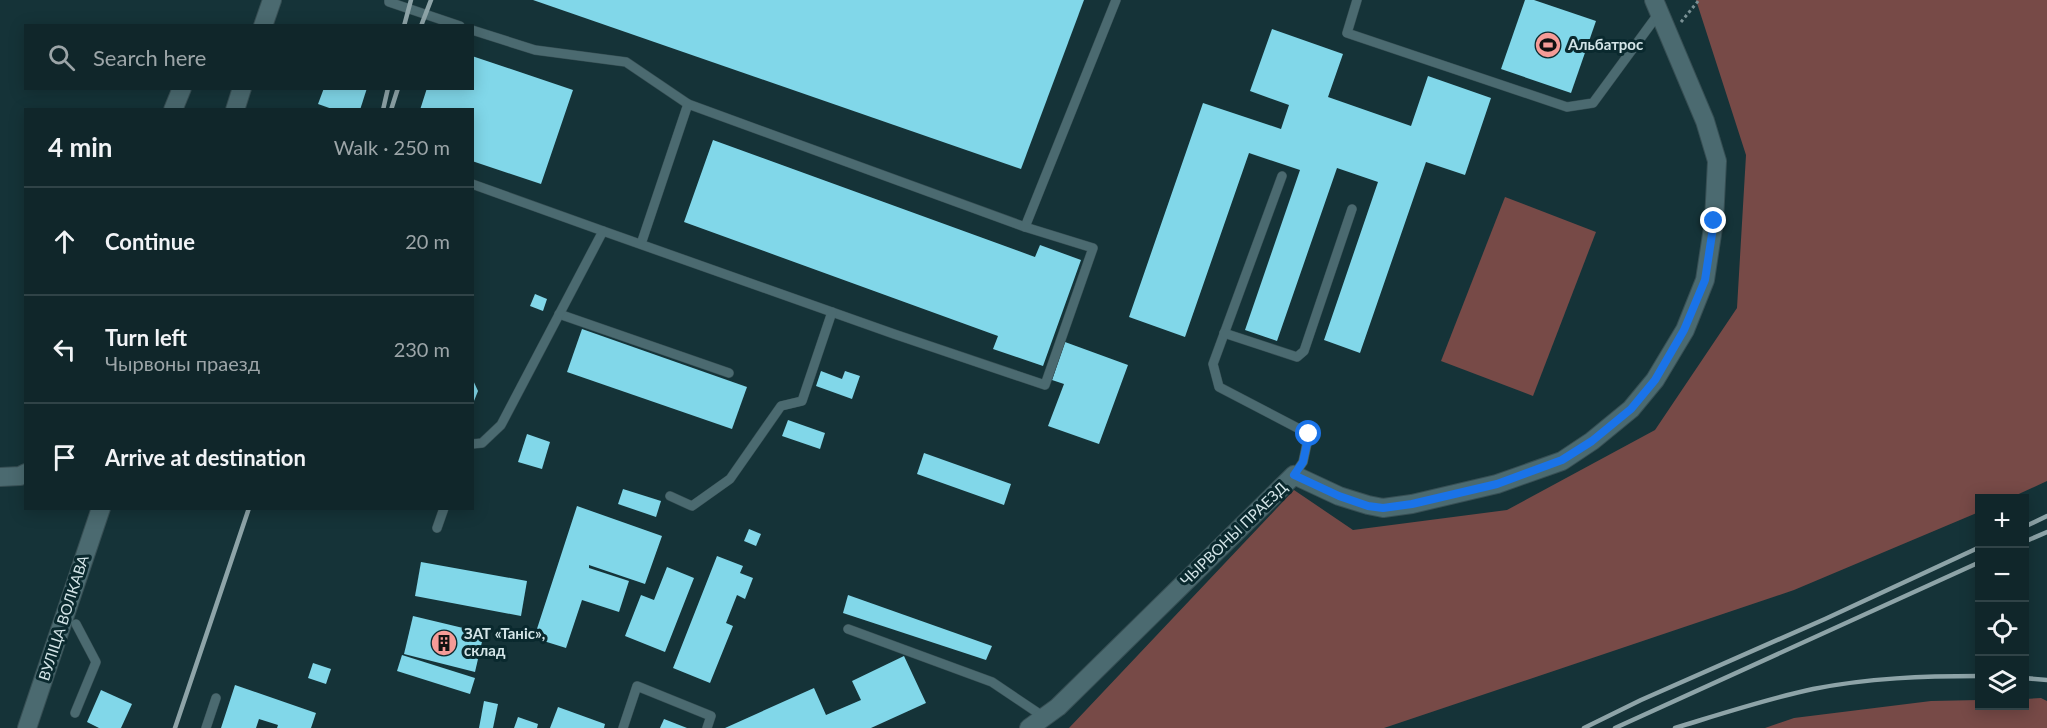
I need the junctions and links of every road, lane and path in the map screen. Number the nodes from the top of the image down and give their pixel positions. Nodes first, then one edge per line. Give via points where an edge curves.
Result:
1 (272, 0) edge
2 (389, 0) edge
3 (1116, 0) edge
4 (1357, 0) edge
5 (1699, 0) edge
6 (1657, 7) edge
7 (264, 24) edge
8 (454, 24) edge
9 (474, 31) edge
10 (1670, 36) junction
11 (181, 90) edge
12 (241, 90) edge
13 (688, 104) junction
14 (174, 108) edge
15 (235, 108) edge
16 (1282, 176) dead end
17 (474, 185) edge
18 (1352, 209) dead end
19 (1025, 227) junction
20 (603, 231) junction
21 (641, 244) junction
22 (832, 312) junction
23 (559, 314) junction
24 (1224, 333) junction
25 (729, 373) dead end
26 (474, 444) edge
27 (24, 474) edge
28 (1294, 475) junction
29 (0, 477) edge
30 (670, 496) dead end
31 (99, 510) edge
32 (443, 510) edge
33 (437, 528) dead end
34 (76, 624) dead end
35 (848, 629) dead end
36 (216, 698) dead end
37 (75, 713) dead end
38 (1037, 723) edge
39 (27, 728) edge
40 (206, 728) edge
41 (623, 728) edge
42 (707, 728) edge

1 - 7 street
2 - 8 lane
3 - 19 lane
4 - 6 lane via 1347,33 1568,107 1593,103
5 - 10 path
6 - 10 street, ЧЫРВОНЫ ПРАЕЗД
9 - 13 lane via 535,50 626,62
10 - 28 street, ЧЫРВОНЫ ПРАЕЗД via 1717,161 1714,221 1705,280 1684,330 1655,380 1631,409 1562,460 1497,484 1412,504 1368,506
11 - 14 street
12 - 15 street
13 - 19 lane
13 - 21 lane
16 - 24 lane
17 - 20 lane
18 - 24 lane via 1304,351 1297,357
19 - 22 lane via 1093,248 1045,385
20 - 21 lane
20 - 23 lane
21 - 22 lane
22 - 30 lane via 802,401 781,406 730,479 692,506
23 - 25 lane
23 - 26 lane via 501,425 482,443
24 - 28 lane via 1213,364 1219,387 1309,434 1303,462
27 - 29 street
28 - 38 street, ЧЫРВОНЫ ПРАЕЗД via 1058,707
31 - 39 street, ВУЛІЦА ВОЛКАВА
32 - 33 lane
34 - 37 lane via 96,662
35 - 38 lane via 992,682
36 - 40 lane
41 - 42 lane via 637,686 711,716

